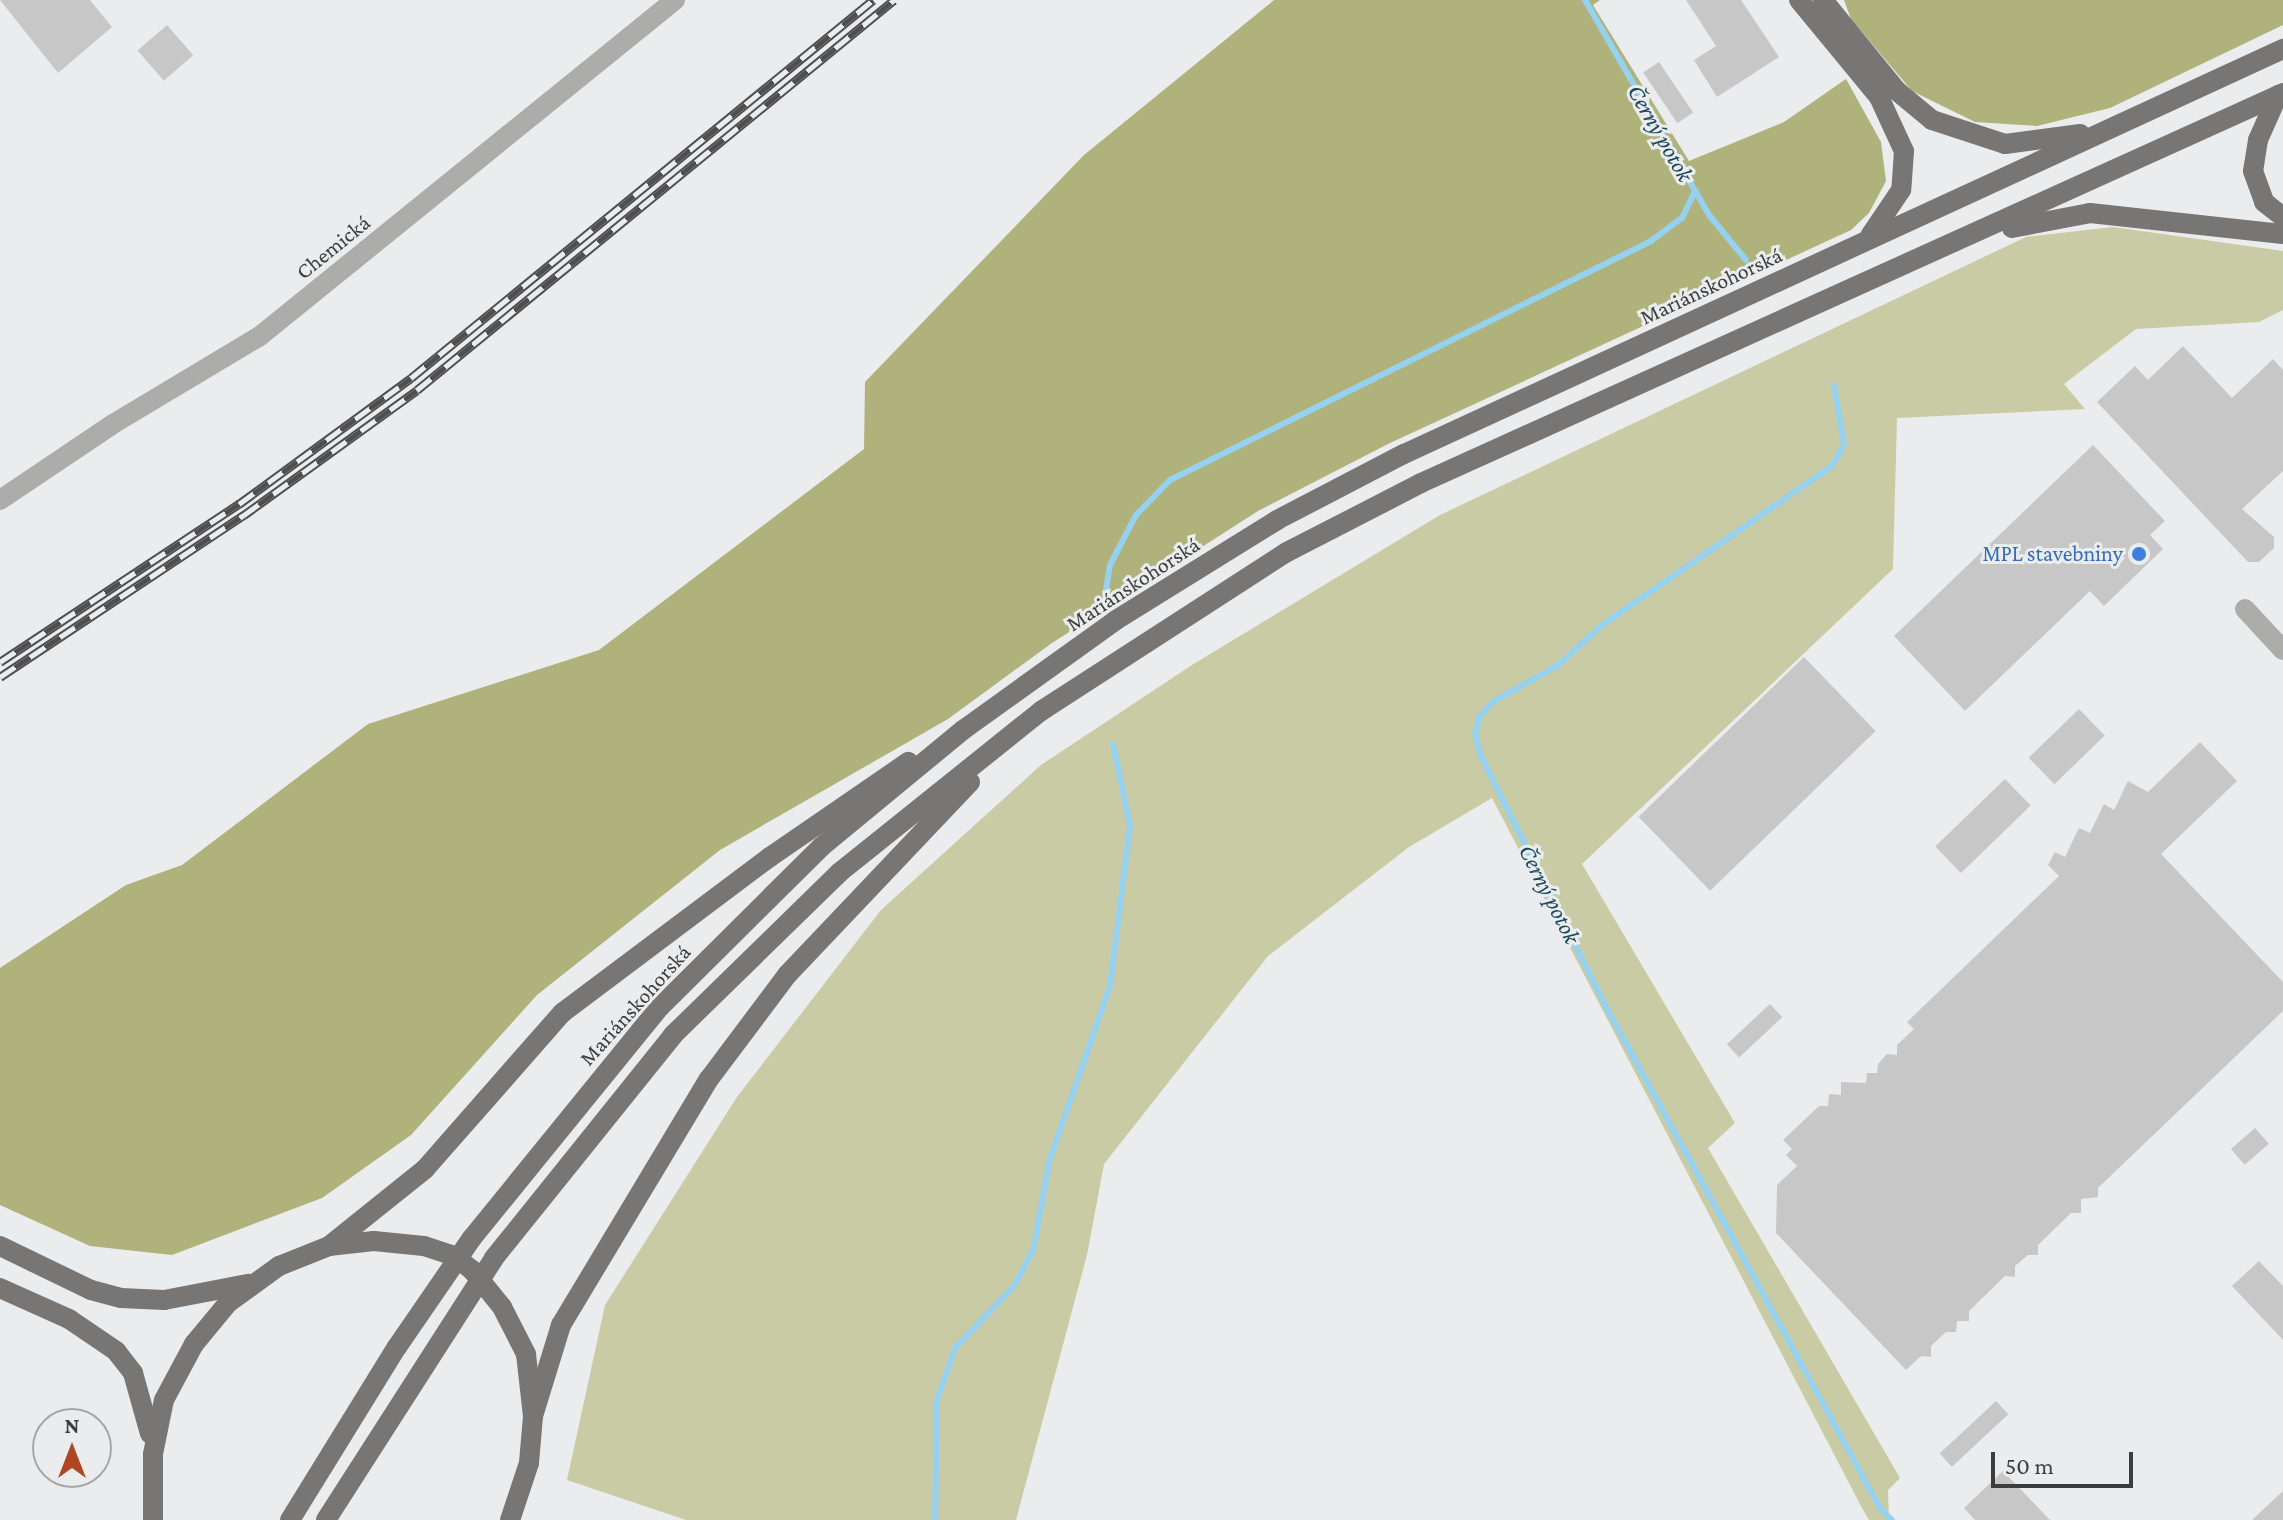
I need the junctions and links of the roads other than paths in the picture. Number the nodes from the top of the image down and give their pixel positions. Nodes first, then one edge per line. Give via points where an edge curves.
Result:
1 (675, 0) edge
2 (1799, 0) edge
3 (1827, 3) edge
4 (2283, 49) edge
5 (2281, 94) edge
6 (2127, 122) junction
7 (2283, 217) edge
8 (2283, 234) edge
9 (1969, 237) junction
10 (1865, 242) junction
11 (0, 500) edge
12 (2245, 609) dead end
13 (2279, 637) edge
14 (1041, 711) junction
15 (963, 730) junction
16 (0, 1246) edge
17 (329, 1246) junction
18 (248, 1284) junction
19 (0, 1288) edge
20 (533, 1416) junction
21 (153, 1454) junction
22 (152, 1485) junction
23 (147, 1520) edge
24 (153, 1520) edge
25 (290, 1520) edge
26 (326, 1520) edge
27 (510, 1520) edge

1 - 11 street, Chemická via 260,336
2 - 10 main road via 1871,86 1904,151 1901,190
3 - 6 main road via 1897,91 1951,130 1990,142 2028,143
4 - 6 main road, Mariánskohorská
5 - 7 main road via 2258,140 2253,171 2264,202
5 - 9 main road
6 - 10 main road, Mariánskohorská
8 - 9 main road via 2090,213
9 - 14 main road via 1381,504 1287,552
10 - 15 main road, Mariánskohorská via 1404,454 1277,520 1116,620
12 - 13 street
14 - 20 main road via 880,872 787,975 709,1079 561,1325
14 - 26 main road via 840,872 673,1035 494,1258
15 - 17 main road via 878,780 584,995 527,1048 425,1169
15 - 25 main road, Mariánskohorská via 821,847 660,1007 472,1238
16 - 18 main road via 91,1290 121,1298 164,1300
17 - 18 main road
17 - 20 main road, bridge via 374,1241 424,1246 454,1256 472,1270 502,1307 526,1354
18 - 21 main road via 208,1325 173,1379 157,1422
19 - 21 main road via 100,1337 127,1362 146,1407
20 - 27 main road via 529,1463
21 - 22 main road
22 - 23 main road
22 - 24 main road

